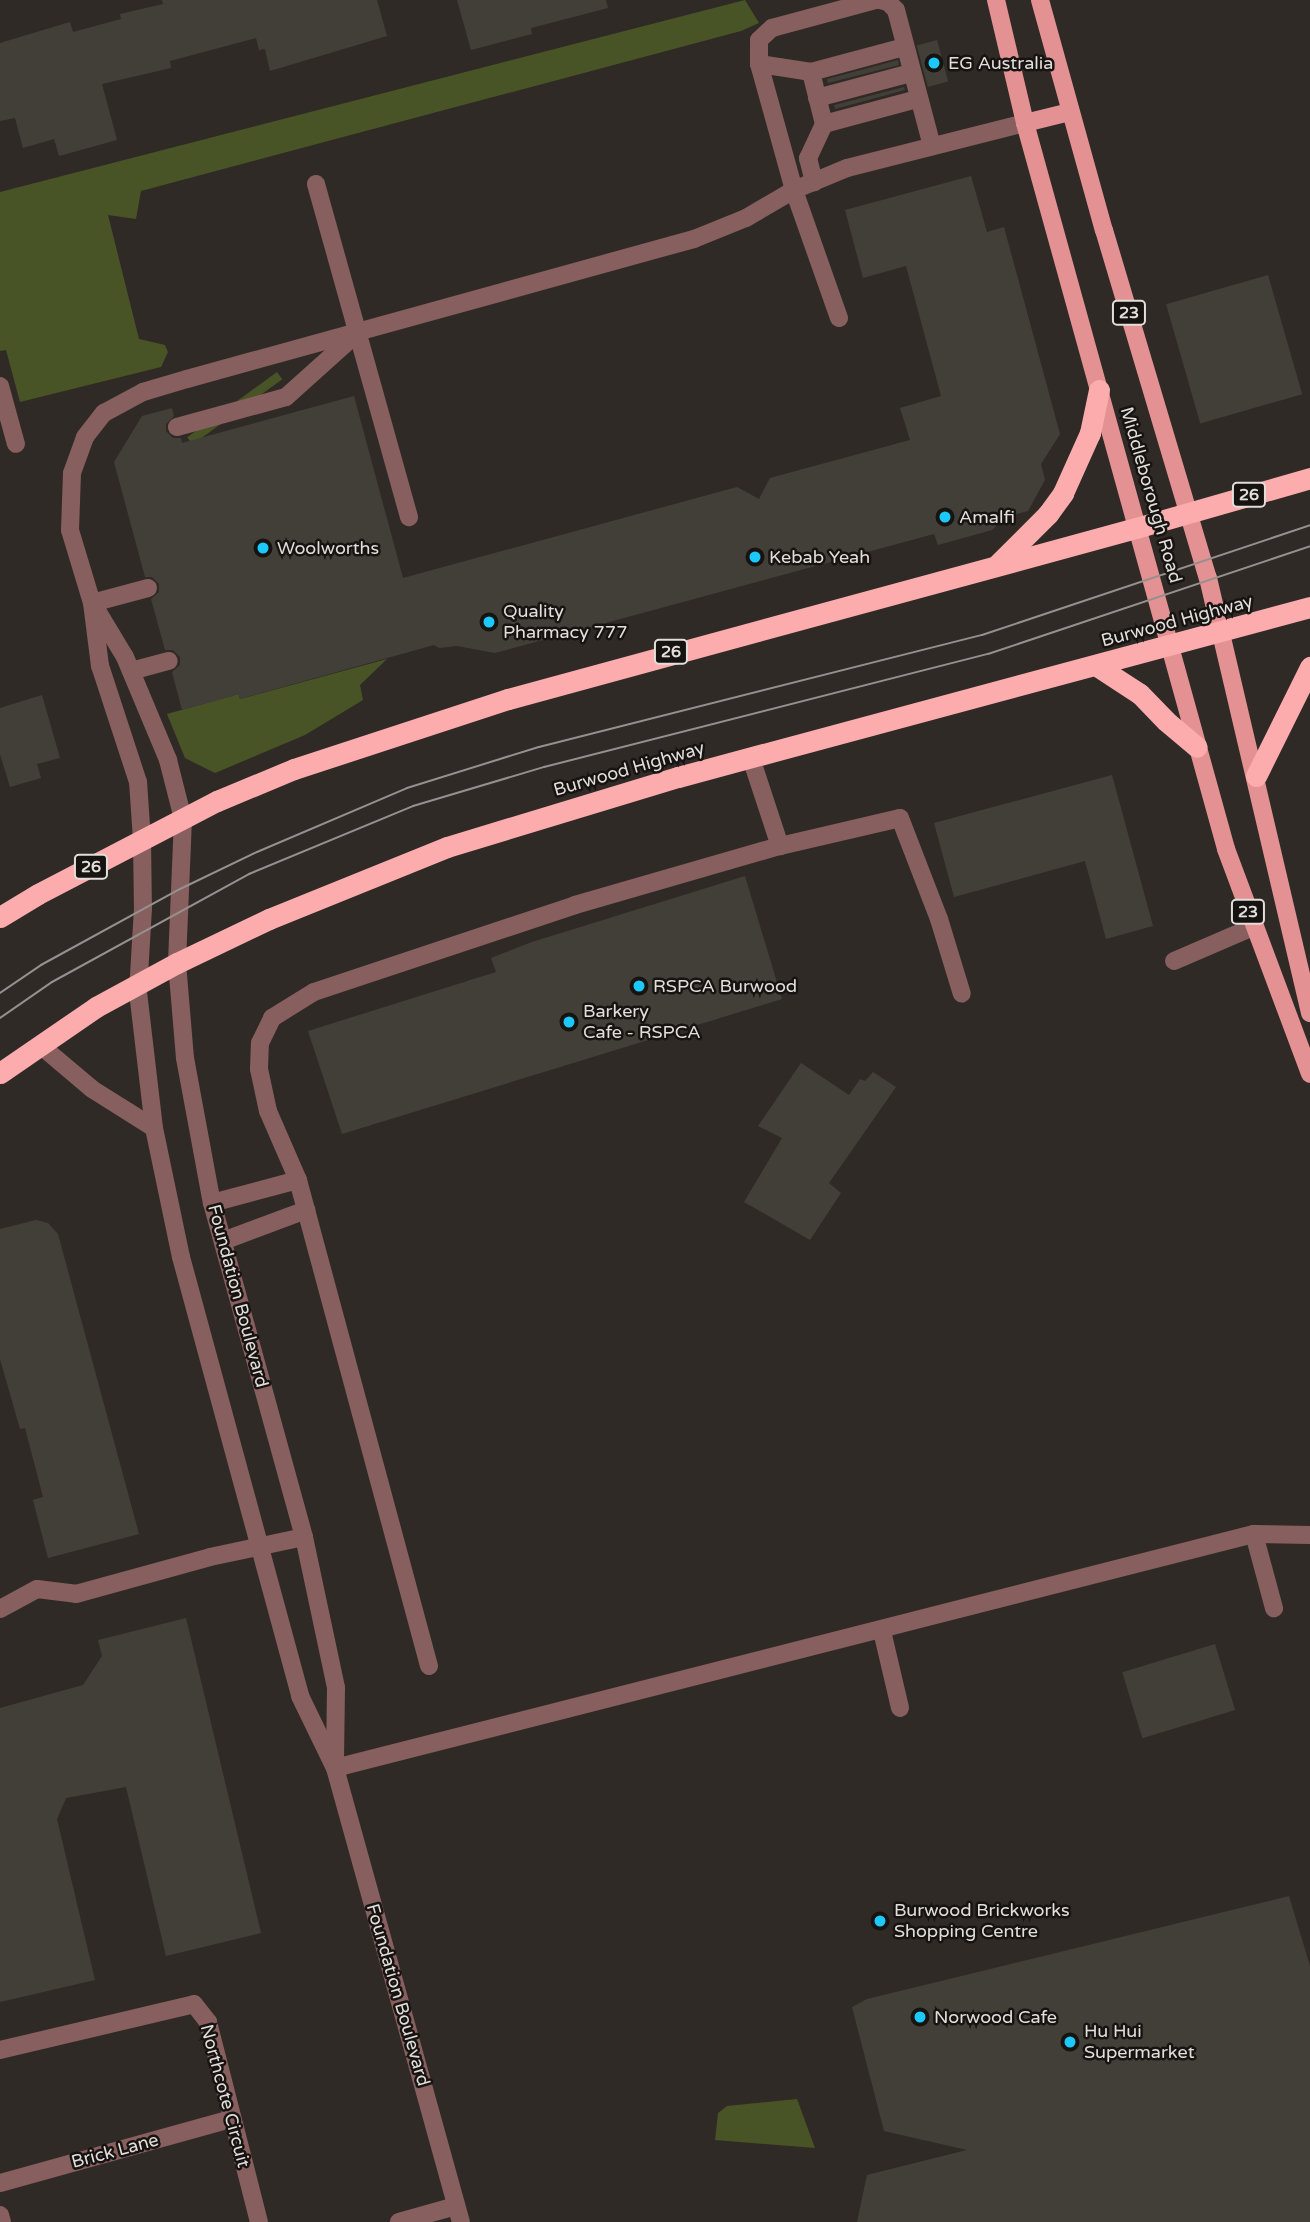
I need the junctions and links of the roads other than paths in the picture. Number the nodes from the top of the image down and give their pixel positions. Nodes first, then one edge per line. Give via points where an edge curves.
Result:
1 (878, 0) edge
2 (996, 0) edge
3 (1040, 0) edge
4 (904, 47) junction
5 (759, 64) junction
6 (811, 72) junction
7 (911, 73) junction
8 (817, 98) junction
9 (918, 99) junction
10 (1070, 111) junction
11 (1025, 123) junction
12 (824, 124) junction
13 (932, 146) junction
14 (814, 182) junction
15 (316, 184) dead end
16 (794, 190) junction
17 (838, 318) dead end
18 (358, 332) junction
19 (0, 386) edge
20 (1099, 390) junction
21 (3, 406) edge
22 (177, 427) dead end
23 (16, 444) dead end
24 (1310, 478) edge
25 (1188, 514) junction
26 (408, 517) dead end
27 (1136, 528) junction
28 (996, 565) junction
29 (148, 588) dead end
30 (92, 603) junction
31 (1310, 607) edge
32 (1221, 633) junction
33 (1170, 645) junction
34 (169, 661) dead end
35 (1097, 666) junction
36 (1310, 667) edge
37 (131, 671) junction
38 (1197, 747) junction
39 (751, 758) junction
40 (1256, 776) junction
41 (183, 819) junction
42 (142, 840) junction
43 (780, 846) junction
44 (0, 917) edge
45 (1253, 927) junction
46 (1174, 961) dead end
47 (177, 963) junction
48 (139, 983) junction
49 (962, 994) dead end
50 (1310, 1013) edge
51 (40, 1045) junction
52 (0, 1073) edge
53 (1310, 1074) edge
54 (154, 1128) junction
55 (298, 1180) junction
56 (212, 1203) junction
57 (306, 1210) junction
58 (223, 1241) junction
59 (1254, 1534) junction
60 (1310, 1535) edge
61 (304, 1537) junction
62 (260, 1548) junction
63 (1274, 1608) dead end
64 (0, 1609) edge
65 (882, 1631) junction
66 (429, 1666) dead end
67 (900, 1708) dead end
68 (335, 1768) junction
69 (0, 2050) edge
70 (230, 2119) junction
71 (0, 2183) edge
72 (458, 2214) edge
73 (0, 2215) edge
74 (2, 2222) edge
75 (259, 2222) edge
76 (398, 2222) edge

1 - 4 street via 896,10
1 - 5 street via 772,28 759,40
2 - 11 main road, Middleborough Road / 23
3 - 10 main road, Middleborough Road / 23
4 - 6 street
4 - 7 street
5 - 6 street
5 - 16 street
6 - 8 street
7 - 8 street
7 - 9 street
8 - 12 street
9 - 12 street
9 - 13 street
10 - 11 main road
10 - 25 main road, Middleborough Road / 23
11 - 13 street
11 - 20 main road, Middleborough Road / 23
12 - 14 street via 808,158
13 - 14 street via 847,168
14 - 16 street
15 - 18 street
16 - 17 street
16 - 18 street via 746,218 694,239
18 - 22 street via 286,397
18 - 26 street
18 - 30 street via 143,392 104,413 85,437 72,473 70,530
19 - 21 street
20 - 27 main road, Middleborough Road / 23
20 - 28 highway via 1090,433 1063,493
21 - 23 street
24 - 25 highway, 26
25 - 27 highway, 26
25 - 32 main road, Middleborough Road / 23
27 - 28 highway, 26
27 - 33 main road, Middleborough Road / 23
28 - 41 highway, 26 via 508,699 294,769
29 - 30 street
30 - 37 street, Foundation Boulevard
30 - 42 street, Foundation Boulevard via 100,666 138,782
31 - 32 highway, Burwood Highway
32 - 33 highway, Burwood Highway
32 - 40 main road, Middleborough Road / 23
33 - 35 highway, Burwood Highway
33 - 38 main road, Middleborough Road / 23
34 - 37 street
35 - 38 highway via 1140,694
35 - 39 highway, Burwood Highway
36 - 40 highway
37 - 41 street, Foundation Boulevard via 172,769
38 - 45 main road, Middleborough Road / 23
39 - 43 street
39 - 47 highway, Burwood Highway via 447,847 269,919
40 - 50 main road, Middleborough Road / 23
41 - 42 highway, 26
41 - 47 street, Foundation Boulevard
42 - 44 highway, 26
42 - 48 street, Foundation Boulevard
43 - 49 street via 900,818
43 - 55 street via 575,905 290,1004 265,1029 259,1069 268,1111
45 - 46 street
45 - 53 main road, Middleborough Road / 23
47 - 48 highway, Burwood Highway
47 - 56 street, Foundation Boulevard via 185,1058
48 - 51 highway, Burwood Highway
48 - 54 street, Foundation Boulevard
51 - 52 highway, Burwood Highway
51 - 54 street via 92,1090
54 - 62 street, Foundation Boulevard via 184,1269
55 - 56 street
55 - 57 street
56 - 58 street, Foundation Boulevard
57 - 58 street
57 - 66 street
58 - 61 street, Foundation Boulevard
59 - 60 street
59 - 63 street
59 - 65 street
61 - 62 street
61 - 68 street, Foundation Boulevard via 336,1688
62 - 64 street via 76,1594 37,1589
62 - 68 street, Foundation Boulevard via 300,1696
65 - 67 street
65 - 68 street
68 - 72 street, Foundation Boulevard
69 - 70 street, Northcote Circuit via 194,2004 208,2022
70 - 71 street, Brick Lane
70 - 75 street, Northcote Circuit
72 - 76 street
73 - 74 street

